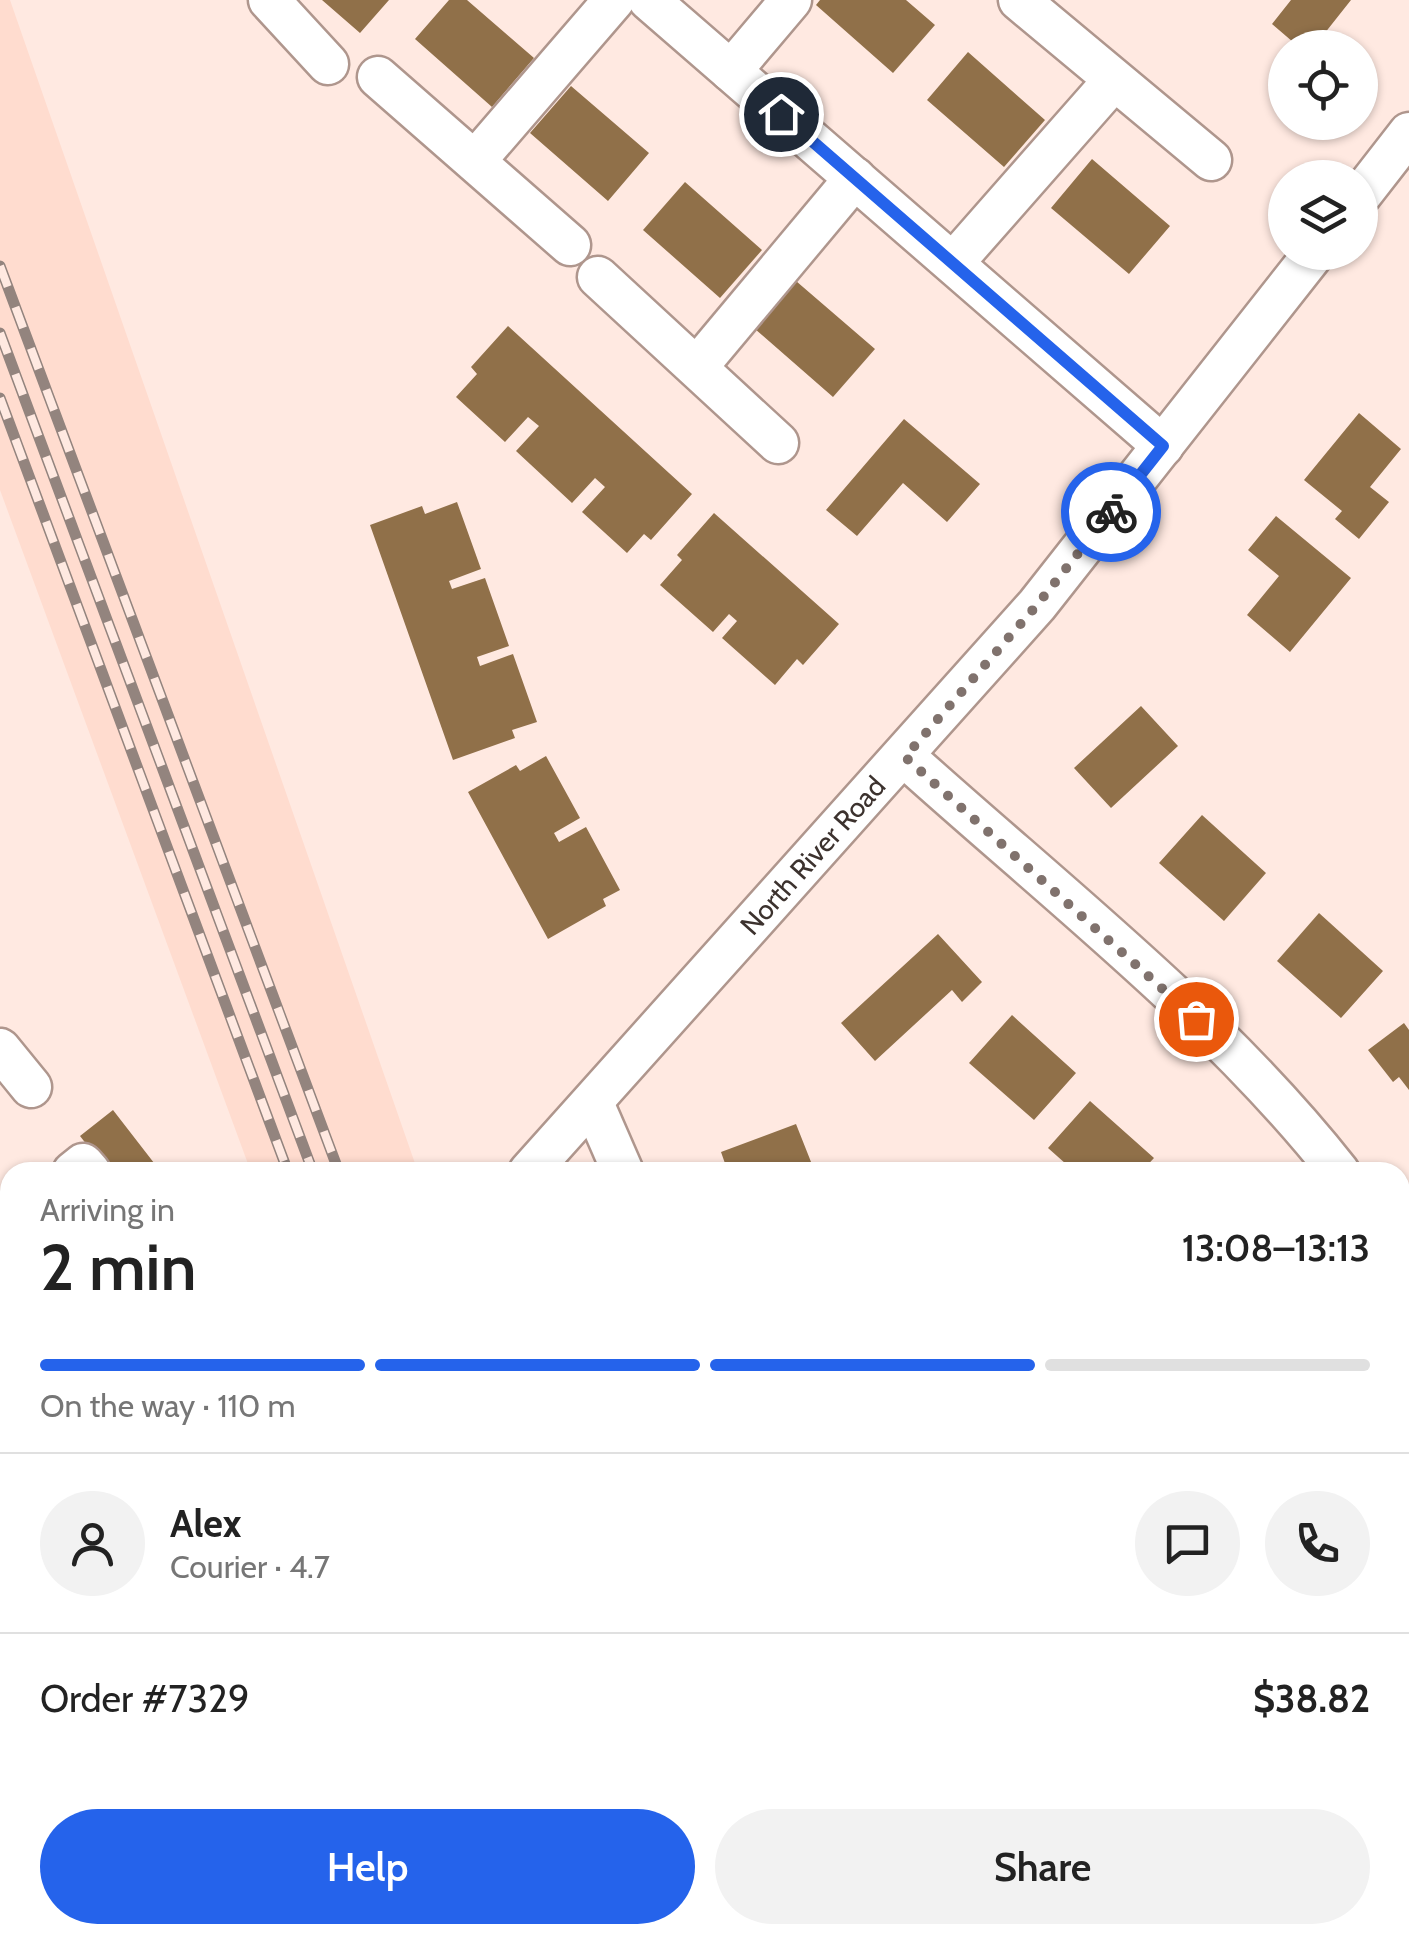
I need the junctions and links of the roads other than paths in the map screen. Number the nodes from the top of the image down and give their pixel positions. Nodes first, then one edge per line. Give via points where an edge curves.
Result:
1 (268, 0) edge
2 (614, 0) edge
3 (649, 0) edge
4 (790, 0) edge
5 (1019, 0) edge
6 (328, 64) dead end
7 (732, 72) junction
8 (378, 78) dead end
9 (1114, 80) junction
10 (1409, 133) edge
11 (1210, 160) dead end
12 (475, 162) junction
13 (1378, 173) edge
14 (854, 178) junction
15 (570, 245) dead end
16 (952, 264) junction
17 (1301, 270) edge
18 (598, 277) dead end
19 (696, 368) junction
20 (778, 443) dead end
21 (1163, 446) junction
22 (905, 757) junction
23 (0, 1049) edge
24 (31, 1086) dead end
25 (593, 1103) junction
26 (538, 1162) edge
27 (619, 1162) edge
28 (1331, 1162) edge

1 - 6 street
2 - 12 street
3 - 7 street
4 - 7 street
5 - 9 street
7 - 14 street
8 - 12 street
9 - 11 street
9 - 16 street
10 - 13 street
12 - 15 street
14 - 16 street
14 - 19 street
16 - 21 street
17 - 21 street, North River Road
18 - 19 street
19 - 20 street
21 - 22 street, North River Road
22 - 25 street, North River Road
22 - 28 street via 1223,1044
23 - 24 street
25 - 26 street, North River Road
25 - 27 street

